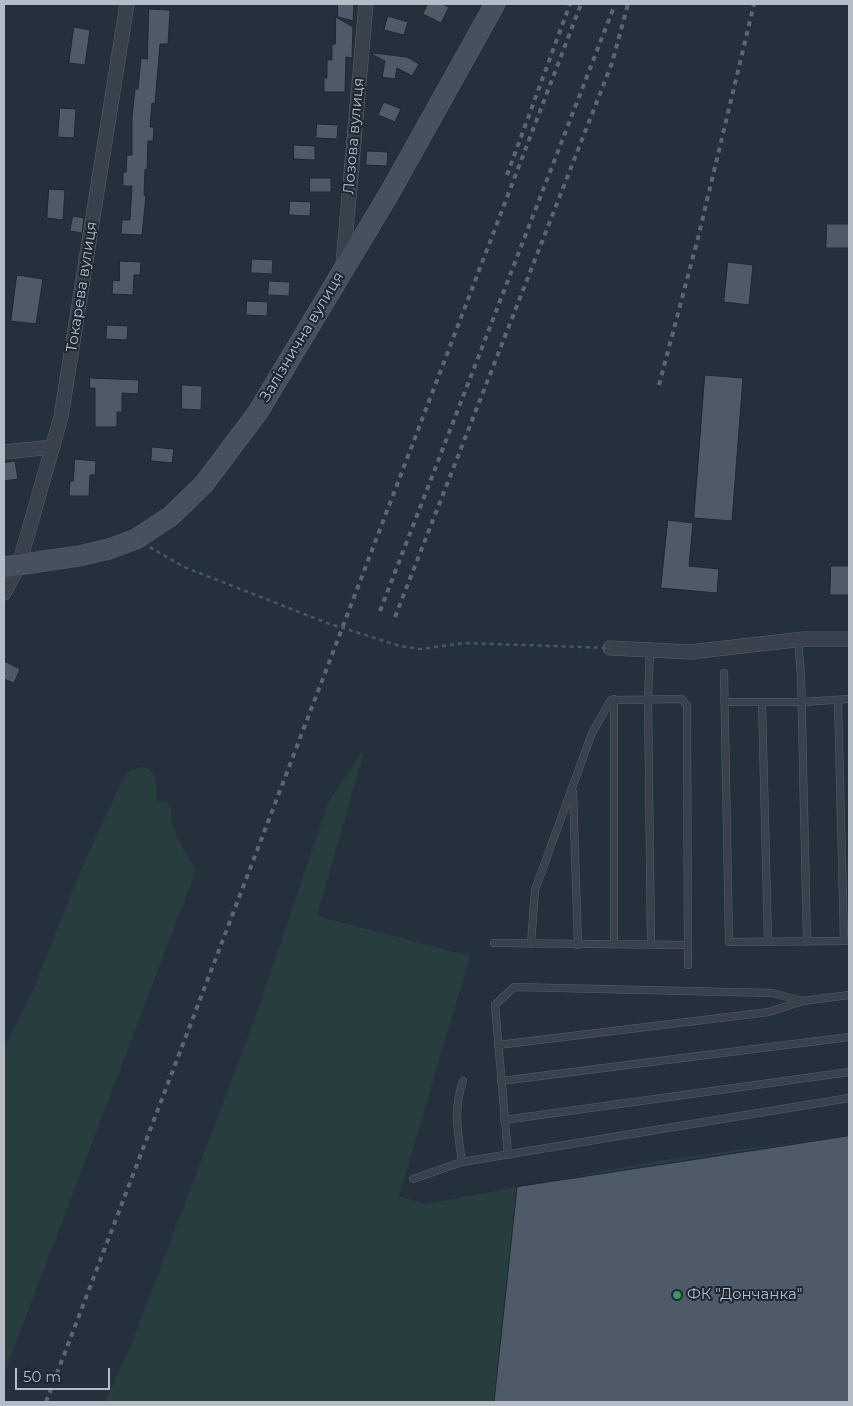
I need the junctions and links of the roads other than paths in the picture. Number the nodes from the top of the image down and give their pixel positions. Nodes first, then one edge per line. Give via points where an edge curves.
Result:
1 (127, 4) edge
2 (366, 4) edge
3 (495, 4) edge
4 (343, 268) junction
5 (53, 446) junction
6 (4, 452) edge
7 (12, 566) edge
8 (4, 593) edge
9 (798, 639) junction
10 (849, 639) edge
11 (610, 648) road end
12 (650, 650) junction
13 (724, 673) dead end
14 (614, 699) junction
15 (648, 699) junction
16 (849, 699) edge
17 (838, 700) junction
18 (724, 702) junction
19 (762, 702) junction
20 (802, 702) junction
21 (572, 787) junction
22 (847, 941) edge
23 (768, 942) junction
24 (807, 942) junction
25 (494, 943) dead end
26 (531, 944) junction
27 (578, 944) junction
28 (614, 944) junction
29 (651, 944) junction
30 (688, 945) junction
31 (688, 965) dead end
32 (849, 995) edge
33 (803, 1001) junction
34 (849, 1037) edge
35 (498, 1045) junction
36 (849, 1072) edge
37 (463, 1081) dead end
38 (501, 1082) junction
39 (849, 1098) edge
40 (504, 1120) junction
41 (508, 1154) junction
42 (462, 1162) junction
43 (413, 1179) dead end

1 - 5 street, Токарева вулиця via 82,293
2 - 4 street, Лозова вулиця
3 - 4 main road, Залізнична вулиця via 390,194
4 - 7 main road, Залізнична вулиця via 258,412 204,484 171,516 136,539 109,550
5 - 6 street
5 - 7 street, Токарева вулиця
7 - 8 street, Токарева вулиця
9 - 10 street
9 - 12 street via 690,652
9 - 20 lane
11 - 12 street
12 - 15 lane
13 - 18 lane
14 - 15 lane
14 - 21 lane via 592,734
14 - 28 lane
15 - 29 lane
15 - 30 lane via 682,699 687,706
16 - 17 lane
17 - 20 lane
17 - 22 lane
18 - 19 lane
18 - 23 lane via 730,942
19 - 20 lane
19 - 23 lane
20 - 24 lane
21 - 26 lane via 535,890
21 - 27 lane
22 - 24 lane
23 - 24 lane
25 - 26 lane
26 - 27 lane
27 - 28 lane
28 - 29 lane
29 - 30 lane
30 - 31 lane
32 - 33 lane
33 - 35 lane via 769,1012
33 - 35 lane via 772,993 514,987 496,1005
34 - 38 lane
35 - 38 lane
36 - 40 lane
37 - 42 lane via 457,1099
38 - 40 lane
39 - 41 lane
40 - 41 lane
41 - 42 lane
42 - 43 lane

